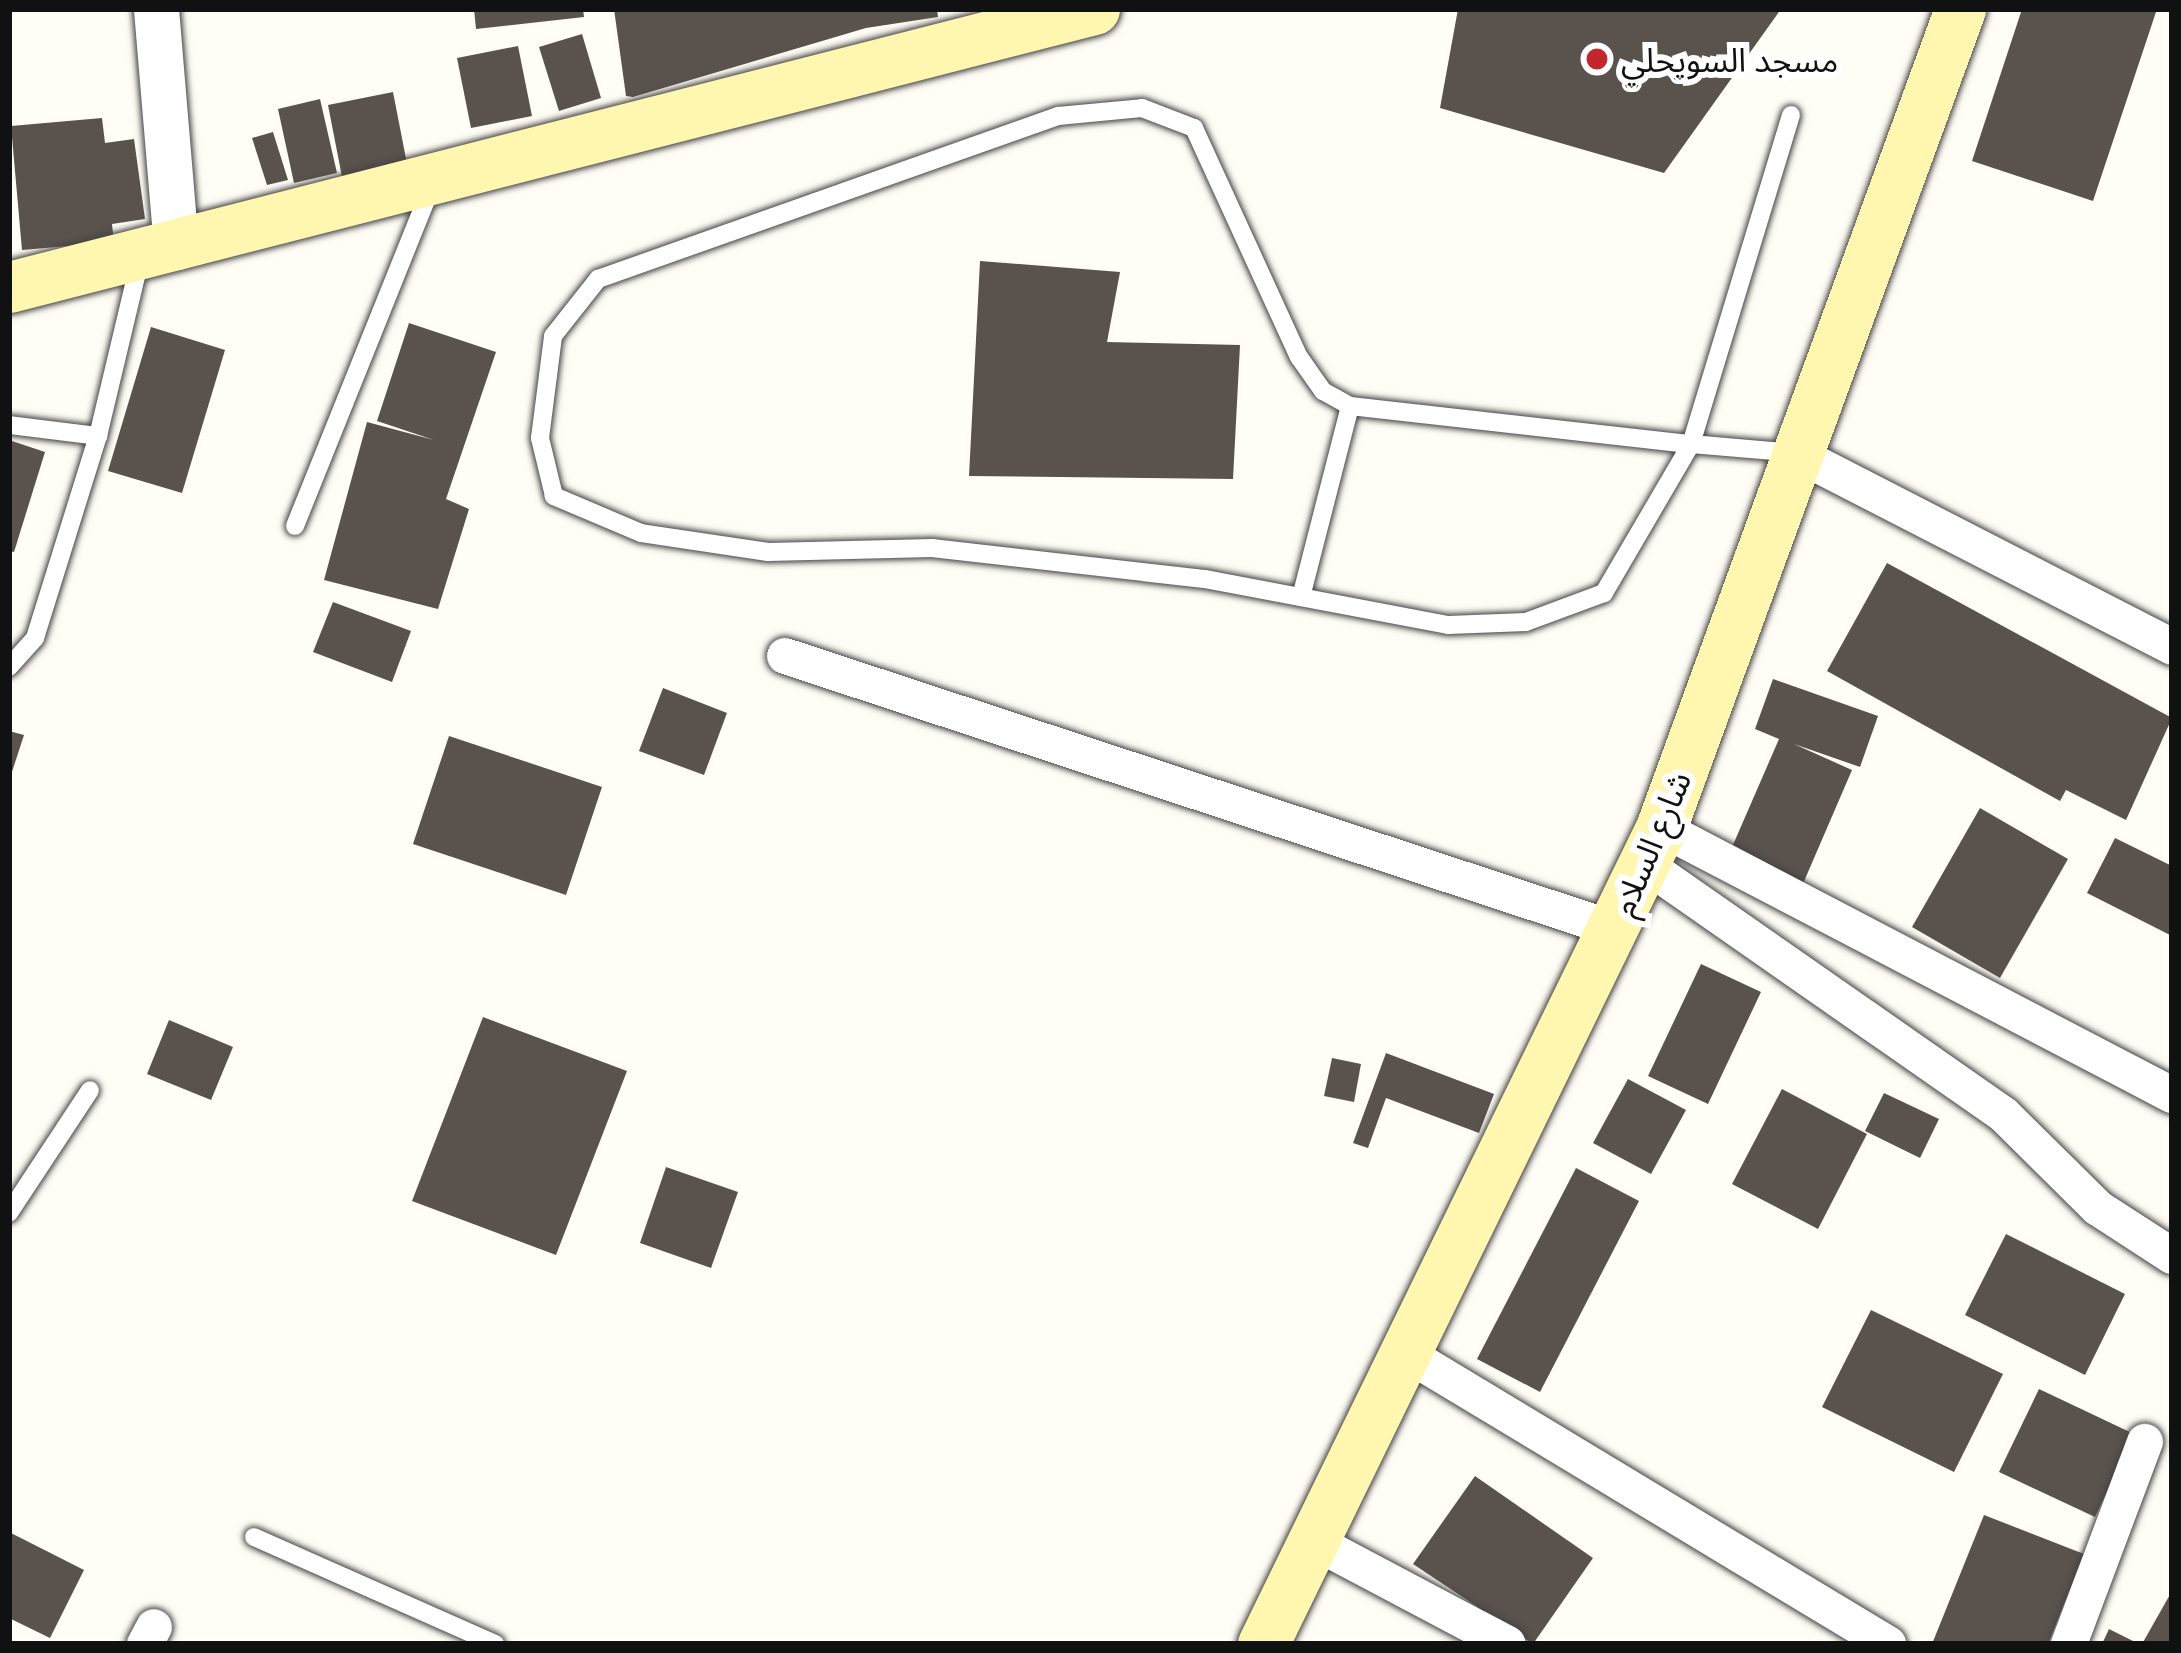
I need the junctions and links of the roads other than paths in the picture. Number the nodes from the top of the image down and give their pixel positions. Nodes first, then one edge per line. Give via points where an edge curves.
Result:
1 (156, 9) edge
2 (1094, 9) edge
3 (1960, 9) edge
4 (1791, 115) dead end
5 (434, 181) junction
6 (159, 251) junction
7 (9, 287) edge
8 (1350, 406) junction
9 (9, 425) edge
10 (98, 436) junction
11 (1690, 444) junction
12 (1795, 453) junction
13 (295, 526) dead end
14 (1301, 597) junction
15 (2172, 647) edge
16 (785, 656) dead end
17 (9, 667) edge
18 (1652, 846) junction
19 (1614, 928) junction
20 (90, 1090) dead end
21 (2172, 1095) edge
22 (9, 1213) edge
23 (2172, 1256) edge
24 (1407, 1354) junction
25 (2145, 1442) dead end
26 (254, 1537) dead end
27 (1315, 1542) junction
28 (495, 1644) edge
29 (1263, 1644) edge
30 (1508, 1644) edge
31 (1888, 1644) edge
32 (2069, 1644) edge

1 - 6 street
2 - 5 main road via 964,34
3 - 12 main road, شارع السلام
4 - 11 lane
5 - 6 main road
5 - 13 lane
6 - 7 main road
6 - 10 lane
8 - 11 lane
8 - 14 lane
8 - 14 lane via 1323,392 1300,357 1194,128 1142,108 1058,116 662,254 598,279 553,336 540,438 554,496 641,533 768,552 932,548
9 - 10 lane
10 - 17 lane via 35,638
11 - 12 lane
11 - 14 lane via 1604,593 1526,622 1448,625
12 - 15 street
12 - 18 main road, شارع السلام
16 - 19 street
18 - 19 main road, شارع السلام
18 - 21 street
18 - 23 street via 2004,1115 2098,1208
19 - 24 main road, شارع السلام
20 - 22 lane
24 - 27 main road, شارع السلام
24 - 31 street
25 - 32 street
26 - 28 lane
27 - 29 main road, شارع السلام
27 - 30 street

